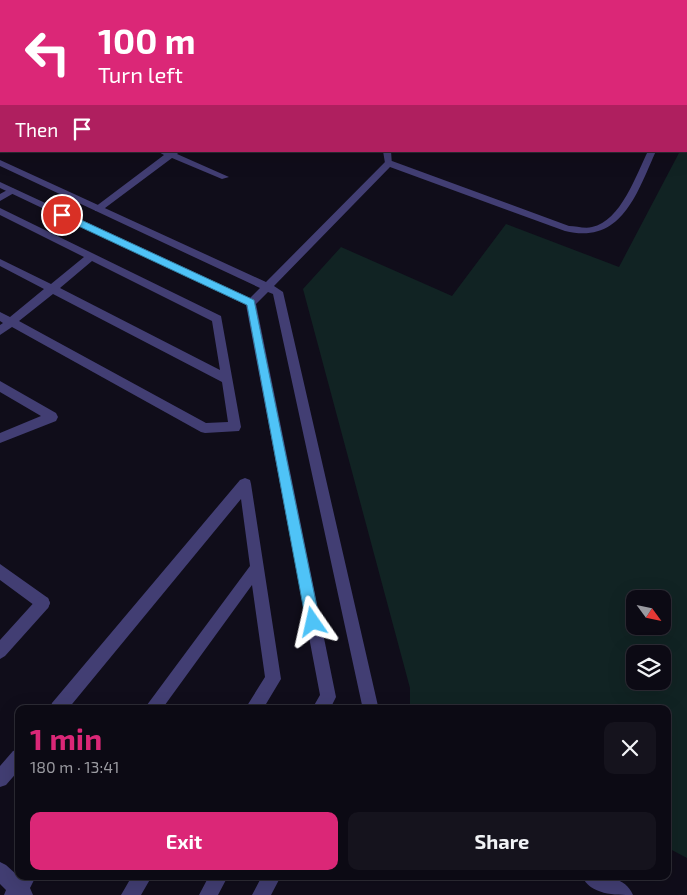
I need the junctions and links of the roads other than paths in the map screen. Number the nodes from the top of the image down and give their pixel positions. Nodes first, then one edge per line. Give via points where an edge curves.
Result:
1 (387, 152) edge
2 (651, 152) edge
3 (173, 153) edge
4 (0, 163) edge
5 (389, 163) junction
6 (225, 177) dead end
7 (0, 185) edge
8 (11, 191) junction
9 (0, 198) edge
10 (98, 209) junction
11 (0, 211) edge
12 (91, 257) junction
13 (0, 262) edge
14 (266, 287) junction
15 (52, 289) junction
16 (251, 303) junction
17 (0, 316) edge
18 (11, 322) junction
19 (0, 331) edge
20 (227, 379) junction
21 (0, 386) edge
22 (0, 438) edge
23 (256, 569) junction
24 (0, 572) edge
25 (0, 651) edge
26 (61, 705) edge
27 (155, 705) edge
28 (256, 705) edge
29 (322, 705) edge
30 (370, 705) edge
31 (15, 762) edge
32 (0, 779) edge
33 (0, 871) edge
34 (140, 880) edge
35 (217, 880) edge
36 (270, 880) edge
37 (598, 880) edge
38 (21, 889) edge
39 (130, 895) edge
40 (208, 895) edge
41 (261, 895) edge
42 (624, 895) edge

1 - 5 street
2 - 5 street via 621,212 607,225 593,231 568,229
3 - 6 street
3 - 10 street
4 - 10 street
5 - 14 street
7 - 8 street
8 - 9 street
8 - 16 street
10 - 14 street
11 - 12 street
12 - 15 street
12 - 20 street via 217,319
13 - 15 street
14 - 16 street
14 - 30 street via 278,292
15 - 18 street
15 - 20 street
16 - 29 street via 328,696
17 - 18 street
18 - 19 street
18 - 20 street via 205,428 235,427
21 - 22 street via 52,417
23 - 26 street via 244,484
23 - 27 street
23 - 28 street via 273,679
24 - 25 street via 43,604
31 - 32 street
33 - 38 street
34 - 39 street
35 - 40 street
36 - 41 street
37 - 42 street

